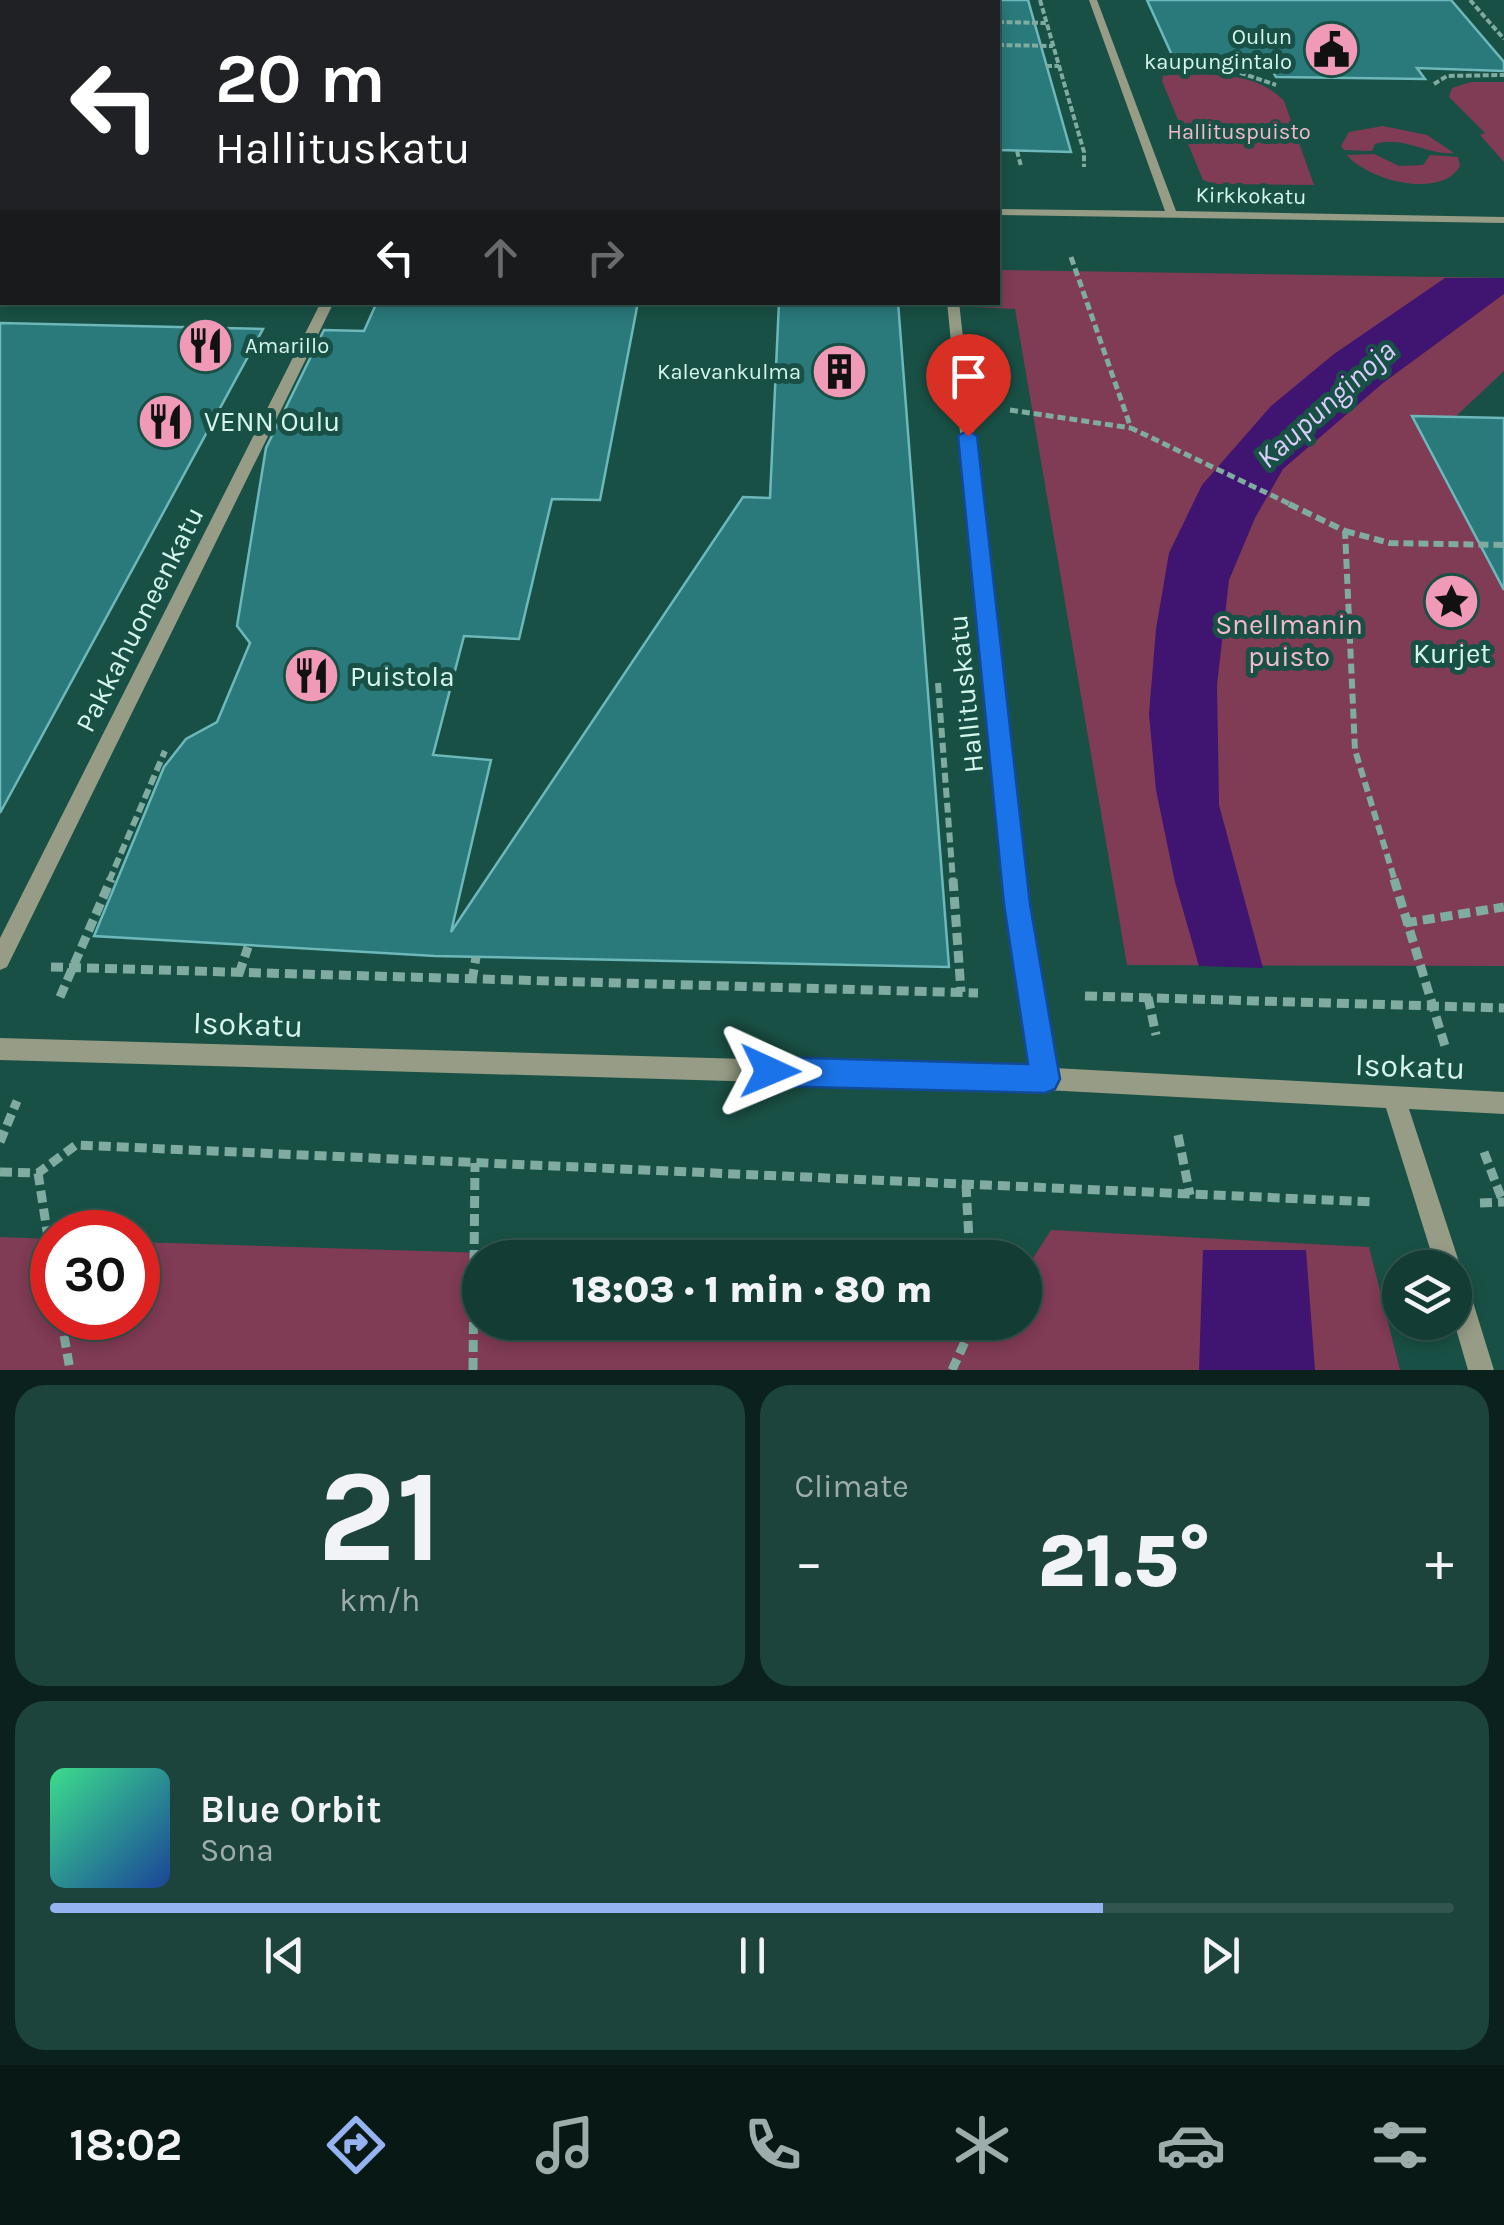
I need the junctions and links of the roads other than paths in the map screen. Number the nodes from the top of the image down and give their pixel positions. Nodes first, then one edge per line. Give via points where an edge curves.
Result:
1 (1094, 0) edge
2 (1000, 212) edge
3 (1172, 215) junction
4 (1504, 220) edge
5 (327, 305) edge
6 (953, 305) edge
7 (0, 960) edge
8 (0, 1050) edge
9 (1045, 1079) junction
10 (1394, 1100) junction
11 (1504, 1103) edge
12 (1444, 1250) edge
13 (1471, 1340) edge
14 (1480, 1370) edge

1 - 3 street
2 - 3 street, Kirkkokatu
3 - 4 street, Kirkkokatu
5 - 7 street, Pakkahuoneenkatu
6 - 9 street, Hallituskatu via 1030,996
8 - 9 street, Isokatu
9 - 10 street, Isokatu
10 - 11 street, Isokatu
10 - 12 street
13 - 14 street

